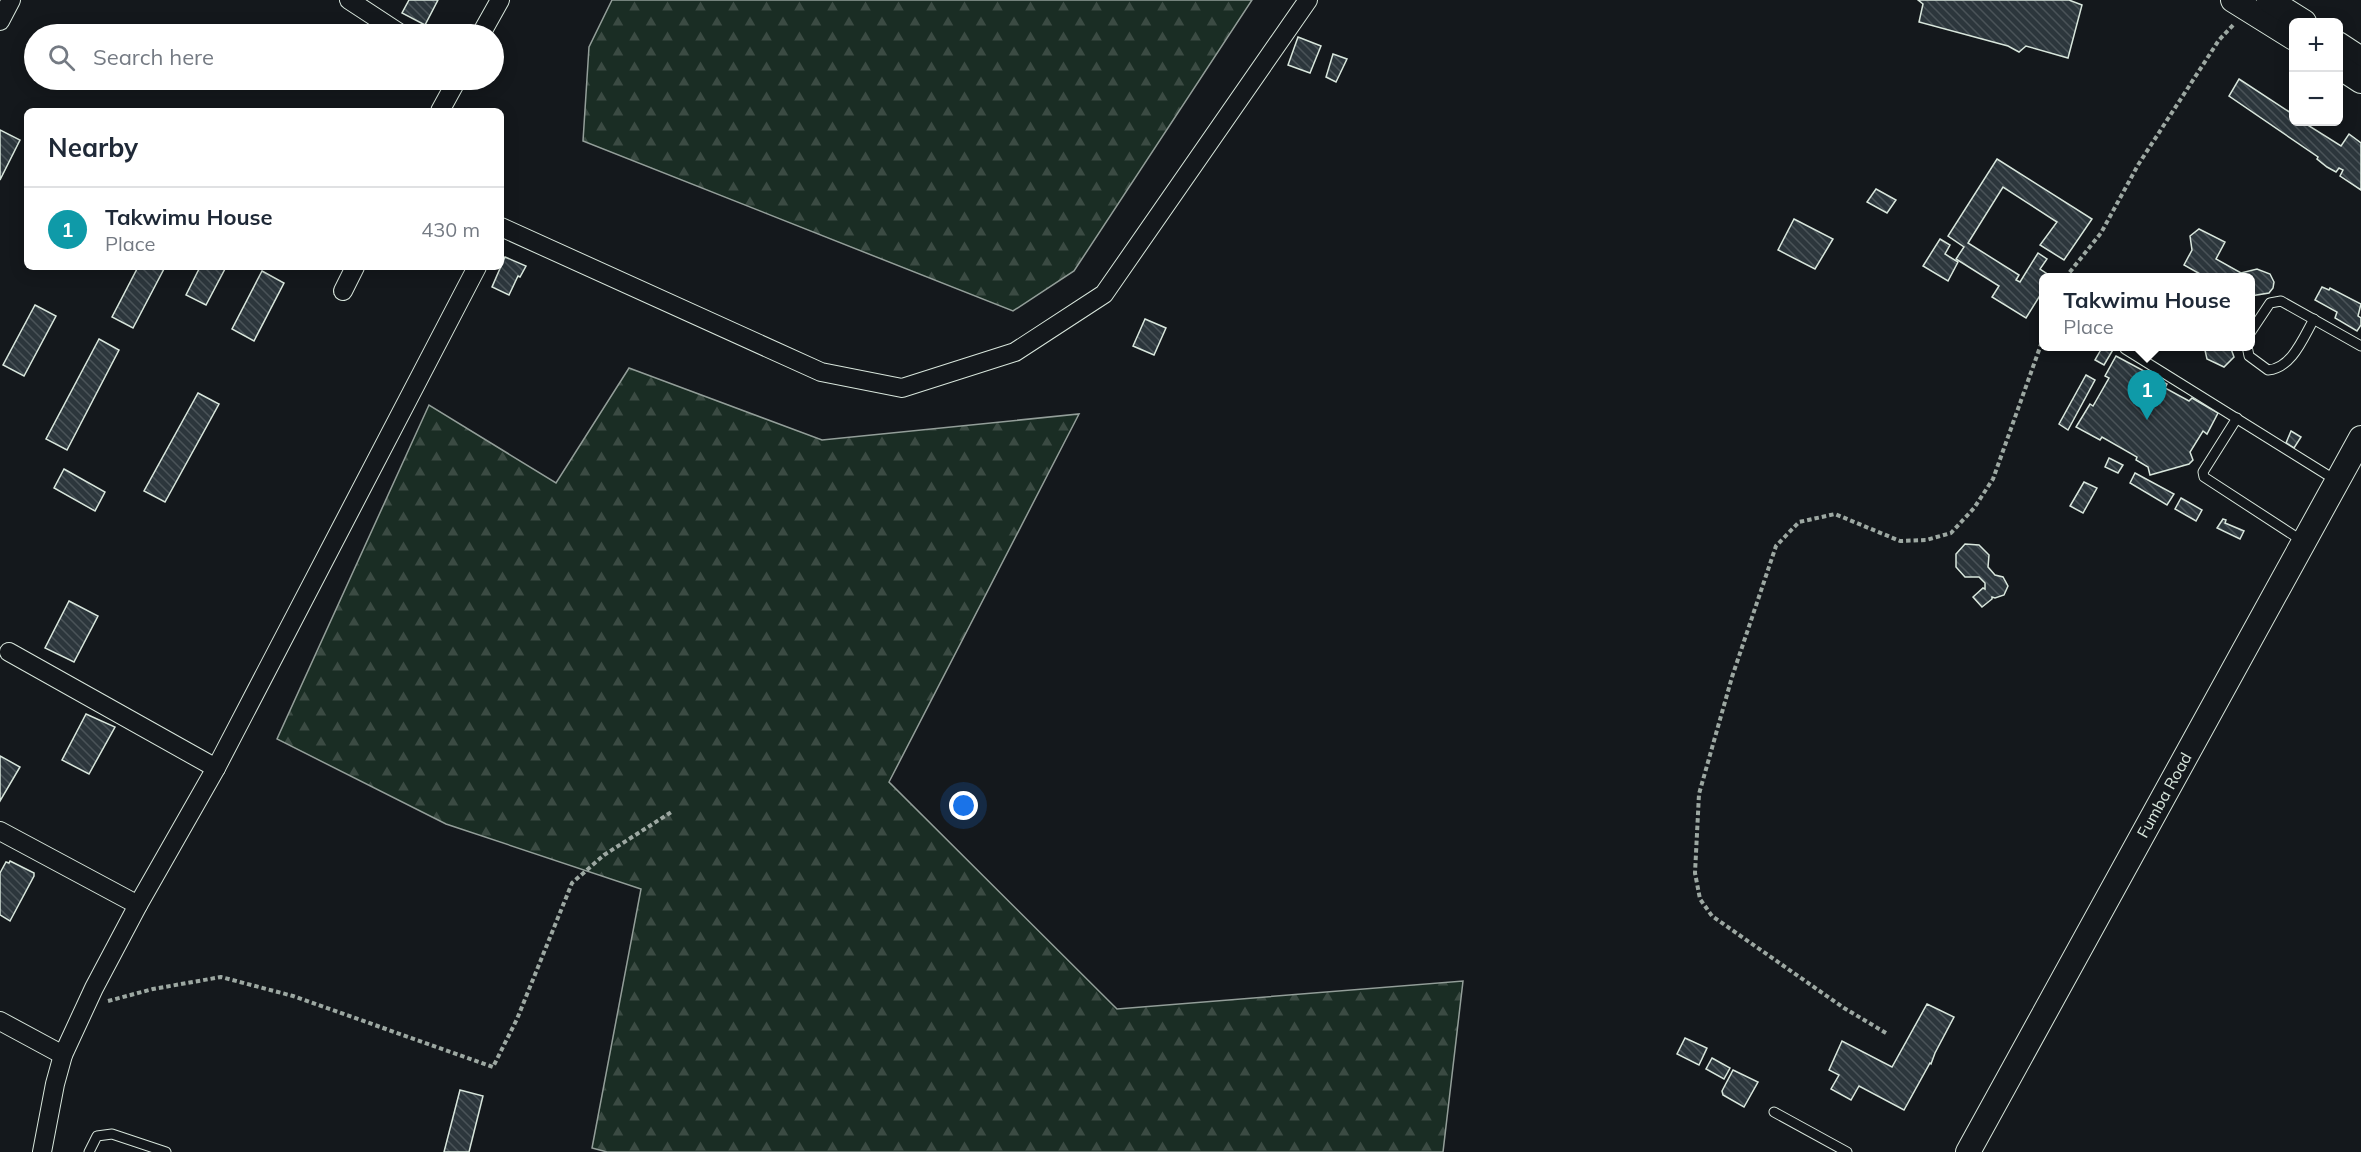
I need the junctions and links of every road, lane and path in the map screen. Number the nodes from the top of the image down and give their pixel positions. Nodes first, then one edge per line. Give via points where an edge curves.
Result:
1 (11, 0) edge
2 (349, 0) edge
3 (500, 0) edge
4 (1308, 0) edge
5 (2250, 3) edge
6 (2293, 18) edge
7 (0, 21) edge
8 (386, 24) edge
9 (487, 24) edge
10 (2289, 34) edge
11 (2343, 47) edge
12 (2361, 59) edge
13 (2343, 69) edge
14 (2361, 81) edge
15 (452, 90) edge
16 (442, 108) edge
17 (504, 228) edge
18 (354, 270) edge
19 (475, 270) edge
20 (2069, 273) edge
21 (343, 291) dead end
22 (2314, 319) junction
23 (2255, 326) edge
24 (2361, 346) edge
25 (2039, 347) edge
26 (2128, 351) edge
27 (2248, 351) edge
28 (2237, 418) junction
29 (2361, 438) edge
30 (2337, 481) junction
31 (2304, 542) junction
32 (9, 652) dead end
33 (216, 768) junction
34 (673, 811) dead end
35 (0, 831) edge
36 (138, 905) junction
37 (87, 1007) junction
38 (0, 1021) edge
39 (1886, 1033) dead end
40 (63, 1055) junction
41 (1774, 1112) dead end
42 (42, 1152) edge
43 (89, 1152) edge
44 (166, 1152) edge
45 (1847, 1152) edge
46 (1968, 1152) edge

1 - 7 street
2 - 8 street
3 - 9 street
4 - 17 street via 1104,294 1015,352 902,388 821,372
5 - 6 street
5 - 10 street
5 - 20 path via 2219,40 2138,165 2101,233
11 - 12 street
13 - 14 street
15 - 16 street
18 - 21 street
19 - 33 street
22 - 23 lane via 2281,302 2270,303
22 - 24 lane
22 - 27 lane via 2293,354 2278,369 2268,370
25 - 39 path via 1993,479 1974,508 1950,533 1926,540 1900,541 1835,514 1799,522 1776,546 1732,677 1699,794 1695,873 1700,899 1712,916
26 - 28 lane
28 - 30 lane
28 - 31 lane via 2204,477
29 - 30 street, Fumba Road
30 - 31 street, Fumba Road
31 - 46 street, Fumba Road
32 - 33 street
33 - 36 street
34 - 37 path via 604,855 572,883 494,1067 293,996 221,977 153,989
35 - 36 street
36 - 37 street
37 - 40 street
38 - 40 street
40 - 42 street
41 - 45 lane
43 - 44 lane via 97,1136 104,1134

